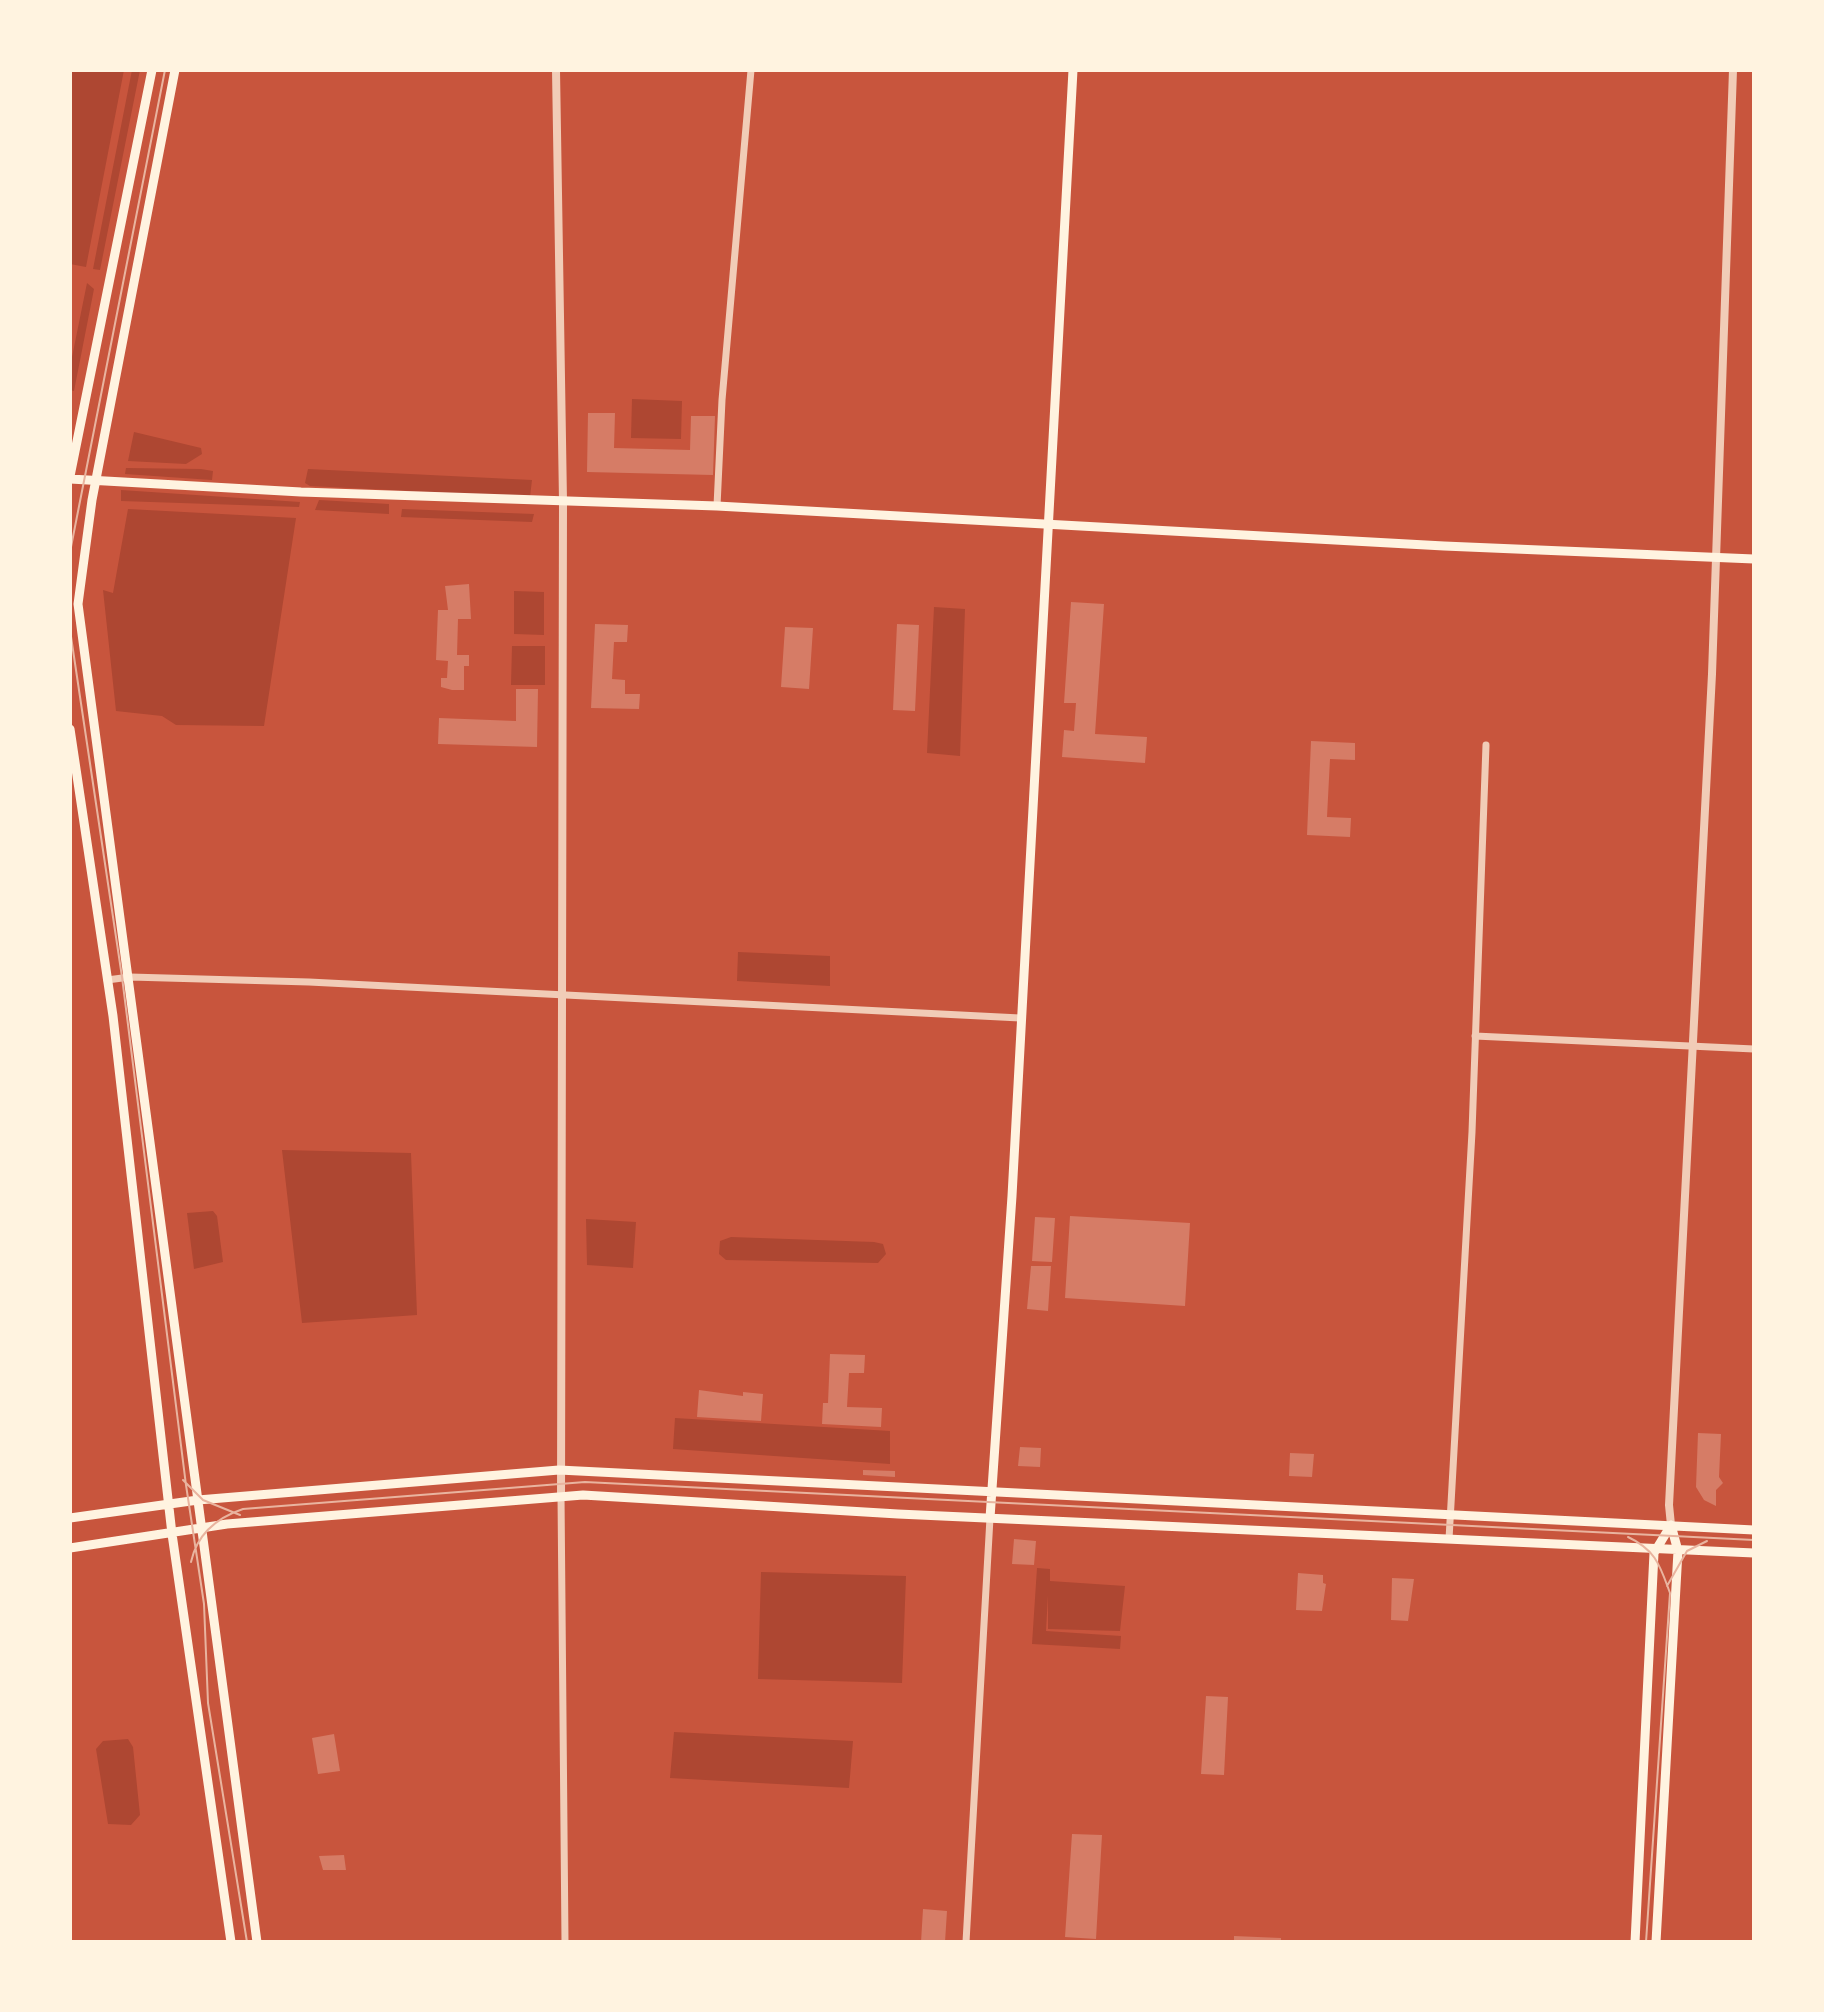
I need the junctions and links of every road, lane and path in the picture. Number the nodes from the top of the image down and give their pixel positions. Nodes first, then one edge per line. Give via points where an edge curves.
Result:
1 (152, 70) edge
2 (175, 70) edge
3 (556, 70) edge
4 (751, 70) edge
5 (1073, 70) edge
6 (1733, 70) edge
7 (70, 477) edge
8 (96, 482) junction
9 (563, 501) junction
10 (717, 506) junction
11 (1049, 523) junction
12 (1717, 557) junction
13 (1754, 559) edge
14 (70, 729) edge
15 (1486, 745) dead end
16 (130, 977) junction
17 (107, 980) junction
18 (563, 994) junction
19 (1020, 1018) junction
20 (1475, 1036) junction
21 (1692, 1046) junction
22 (1754, 1049) edge
23 (559, 1470) junction
24 (992, 1492) junction
25 (561, 1495) junction
26 (198, 1500) junction
27 (168, 1505) junction
28 (1450, 1517) junction
29 (70, 1518) edge
30 (990, 1518) junction
31 (1671, 1525) junction
32 (202, 1528) junction
33 (1754, 1530) edge
34 (172, 1534) junction
35 (1449, 1539) junction
36 (70, 1548) edge
37 (1654, 1549) junction
38 (1678, 1551) junction
39 (1754, 1553) edge
40 (231, 1942) edge
41 (257, 1942) edge
42 (565, 1942) edge
43 (966, 1942) edge
44 (1635, 1942) edge
45 (1656, 1942) edge

1 - 7 main road
2 - 8 main road
3 - 9 street
4 - 10 street
5 - 11 main road
6 - 12 street
7 - 8 main road
8 - 9 main road
8 - 16 main road via 78,604
9 - 10 main road
9 - 18 street
10 - 11 main road
11 - 12 main road
11 - 19 main road
12 - 13 main road
12 - 21 street
14 - 17 main road
15 - 20 street
16 - 17 street
16 - 18 street
16 - 26 main road
17 - 27 main road
18 - 19 street
18 - 23 street
19 - 24 main road
20 - 21 street
20 - 28 street
21 - 22 street
21 - 31 street
23 - 24 main road
23 - 25 street
23 - 26 main road
24 - 28 main road
24 - 30 main road
25 - 30 main road
25 - 32 main road
25 - 42 street
26 - 27 main road
26 - 32 main road
27 - 29 main road
27 - 34 main road
28 - 31 main road
28 - 35 street
30 - 35 main road
30 - 43 street
31 - 33 main road
31 - 37 main road
31 - 38 main road
32 - 34 main road
32 - 41 main road
34 - 36 main road
34 - 40 main road
35 - 37 main road
37 - 38 main road
37 - 44 main road
38 - 39 main road
38 - 45 main road

